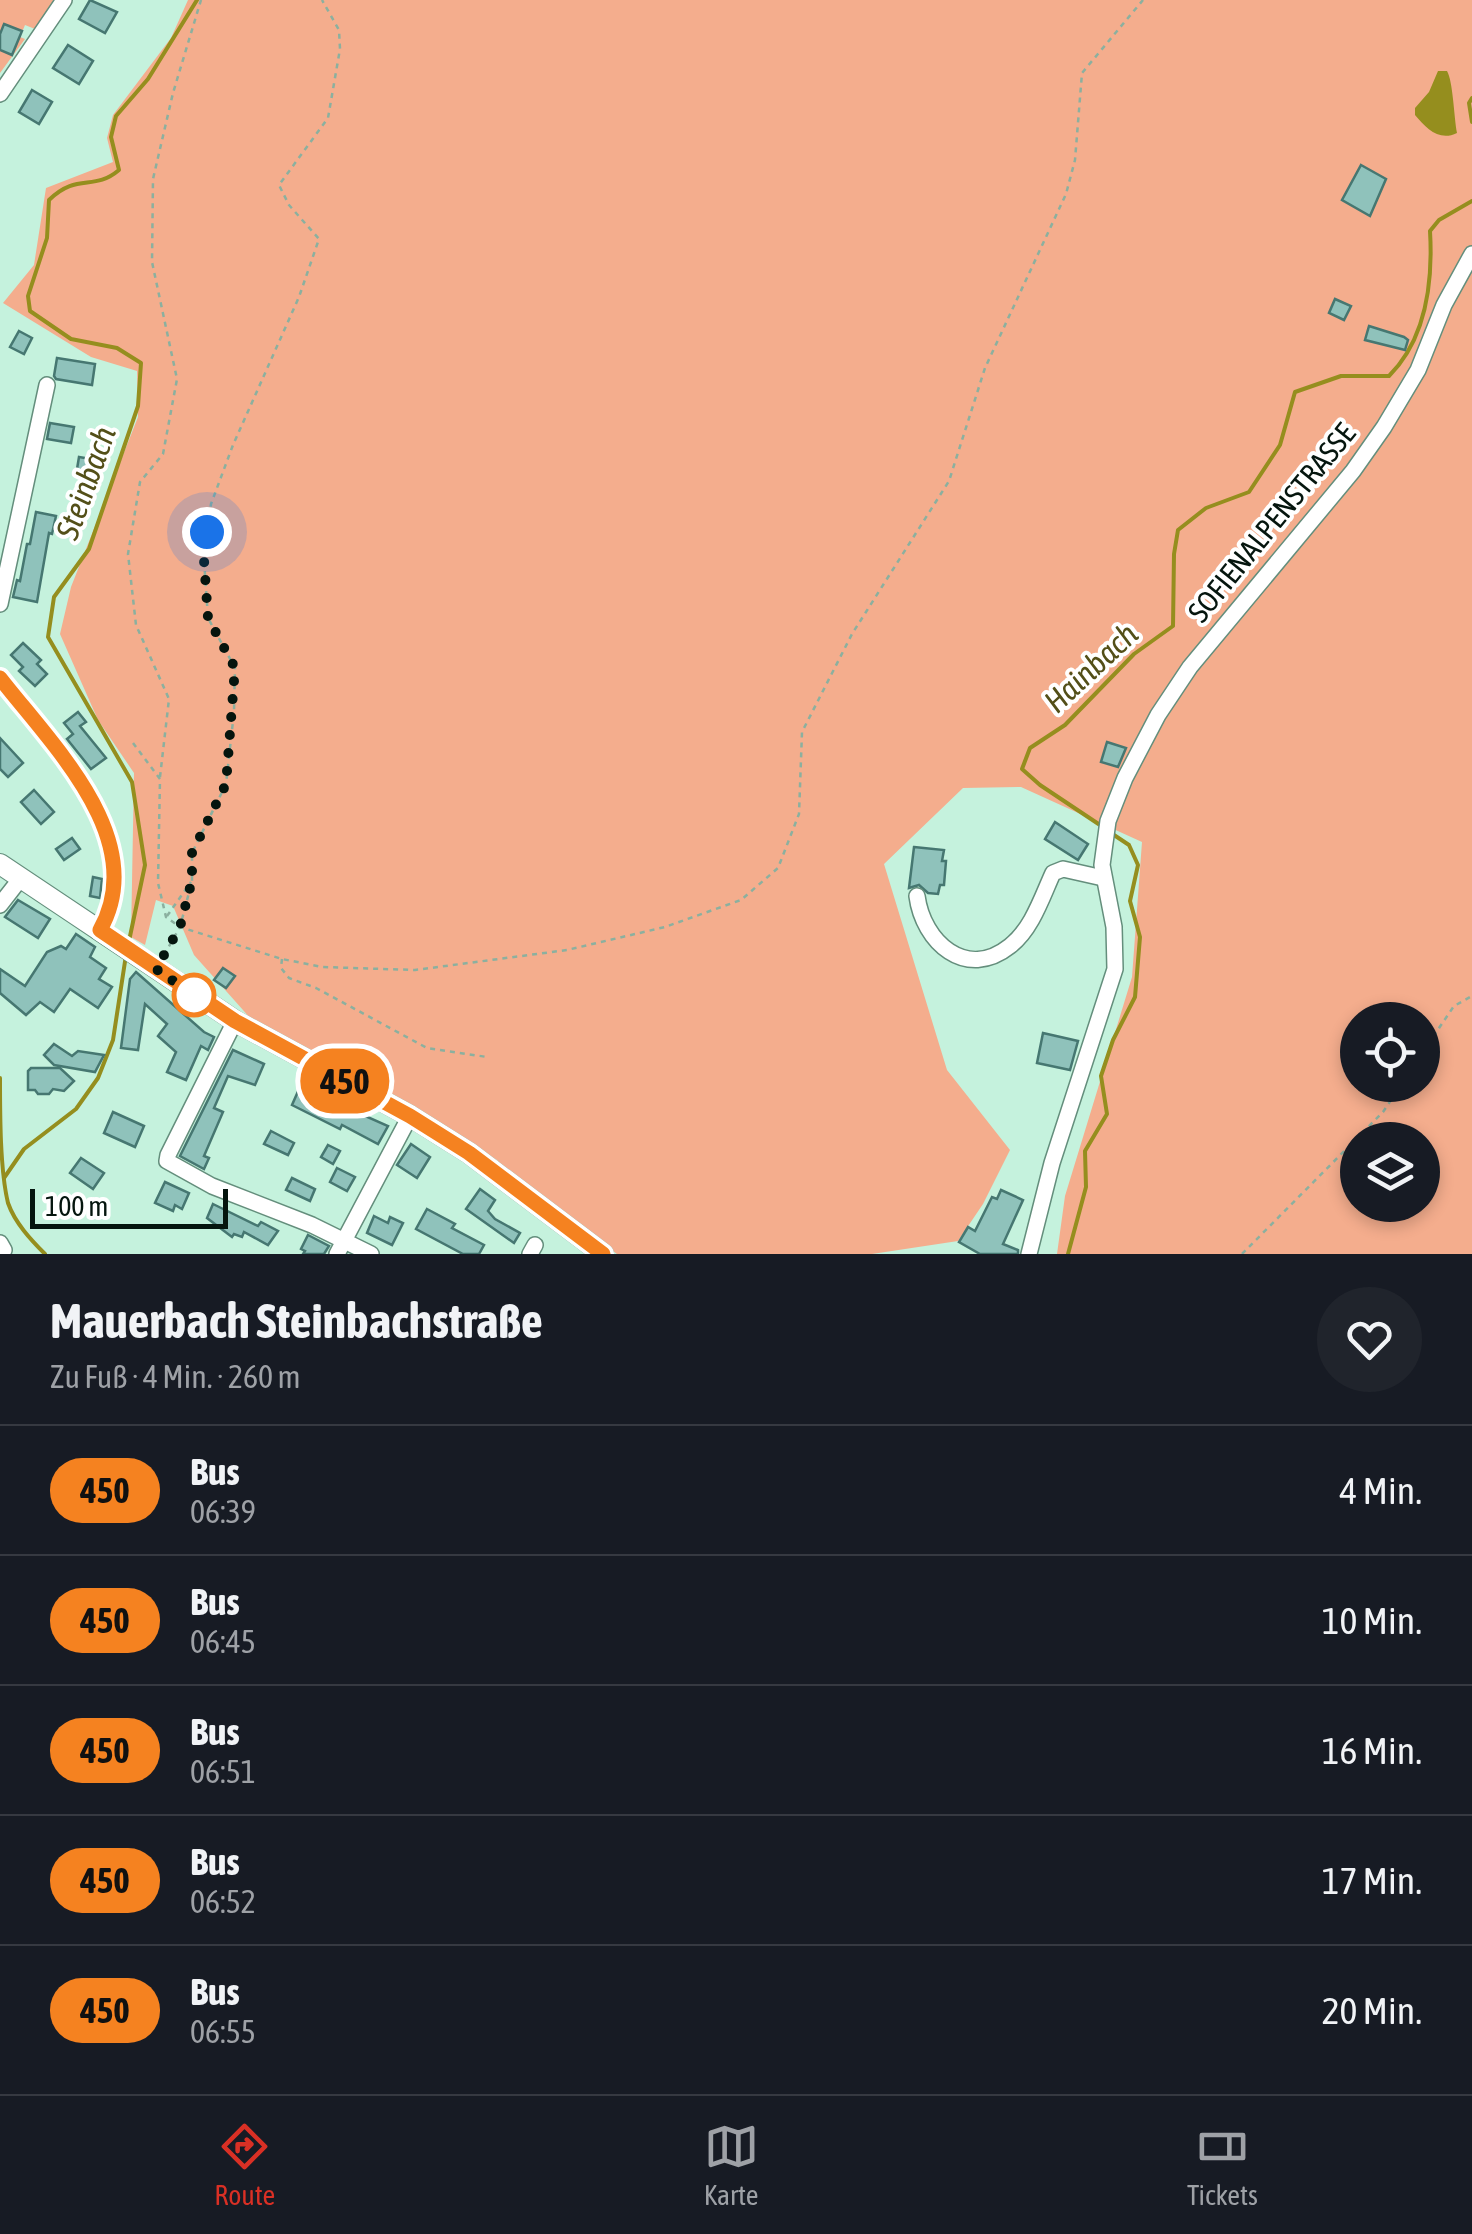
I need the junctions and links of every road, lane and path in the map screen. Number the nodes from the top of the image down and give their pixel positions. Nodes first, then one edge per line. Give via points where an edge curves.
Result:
1 (64, 0) edge
2 (201, 0) edge
3 (322, 0) edge
4 (1143, 0) edge
5 (0, 94) edge
6 (1472, 254) edge
7 (48, 385) dead end
8 (0, 604) edge
9 (0, 678) edge
10 (133, 743) dead end
11 (160, 779) junction
12 (0, 864) edge
13 (21, 878) junction
14 (1102, 878) junction
15 (192, 880) junction
16 (917, 896) dead end
17 (0, 905) edge
18 (166, 917) junction
19 (180, 927) junction
20 (109, 936) junction
21 (282, 959) junction
22 (156, 969) junction
23 (1472, 996) edge
24 (235, 1021) junction
25 (1440, 1027) edge
26 (488, 1057) dead end
27 (1390, 1102) edge
28 (410, 1116) junction
29 (341, 1247) edge
30 (371, 1254) edge
31 (603, 1254) edge
32 (1028, 1254) edge
33 (1242, 1254) edge

1 - 5 street
2 - 11 path via 153,179 152,262 177,379 162,454 140,482 128,554 136,625 169,699
3 - 15 path via 339,30 340,49 328,118 279,186 319,239 211,504 204,560 208,618 235,668 234,712 226,784 192,853
4 - 21 path via 1082,73 1066,194 985,368 949,482 852,634 802,732 799,814 778,868 741,900 567,950 415,970
6 - 14 street, SOFIENALPENSTRASSE via 1384,427 1173,690 1108,821
7 - 8 street
9 - 20 street via 86,791 103,824 117,879
10 - 11 path
11 - 18 path via 158,883
12 - 13 main road
13 - 17 street
13 - 20 main road
14 - 16 street via 1053,873 1020,936 982,958 938,945 920,916
14 - 32 street via 1114,926 1115,968
15 - 18 path
15 - 19 path
18 - 19 path
19 - 21 path
19 - 22 path
20 - 22 main road
21 - 26 path via 288,978 427,1048
22 - 24 main road
23 - 25 path via 1454,1006
24 - 28 main road
24 - 29 street via 167,1161
27 - 33 path
28 - 29 street
28 - 31 main road
29 - 30 street

